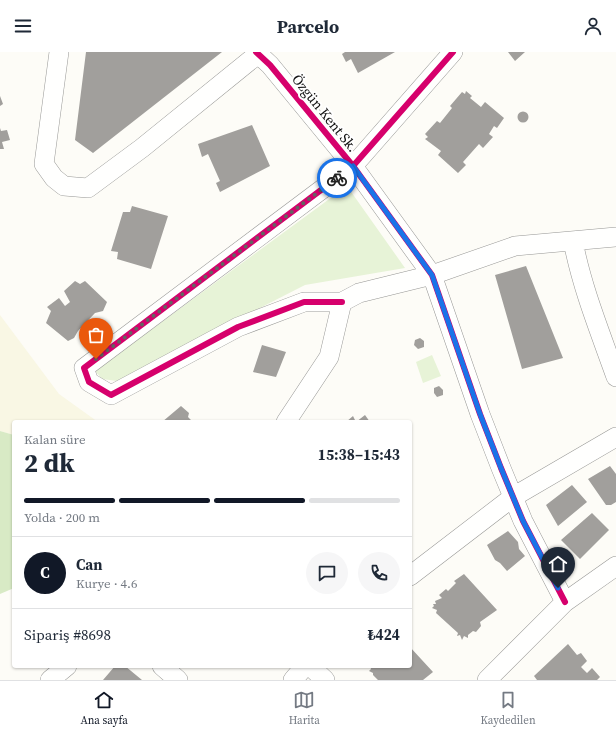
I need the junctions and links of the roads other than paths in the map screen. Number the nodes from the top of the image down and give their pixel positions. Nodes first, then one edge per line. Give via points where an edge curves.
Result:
1 (59, 52) edge
2 (453, 52) edge
3 (266, 56) edge
4 (353, 166) junction
5 (616, 237) edge
6 (574, 241) junction
7 (432, 275) junction
8 (342, 302) junction
9 (616, 377) edge
10 (287, 420) edge
11 (616, 437) edge
12 (513, 497) junction
13 (616, 566) edge
14 (412, 574) edge
15 (565, 602) junction
16 (65, 668) edge
17 (164, 668) edge
18 (303, 668) edge
19 (312, 668) edge
20 (50, 680) edge
21 (178, 680) edge
22 (293, 680) edge
23 (325, 680) edge
24 (487, 680) edge

1 - 3 street via 44,164 54,178 64,186 88,188
2 - 4 street
3 - 4 street, Özgün Kent Sk.
4 - 7 street, Özgün Kent Sk.
4 - 8 street via 84,368 89,382 111,395 238,327 304,302
5 - 6 street
6 - 7 street via 515,246
6 - 9 street via 586,296
7 - 8 street via 359,293
7 - 12 street, Özgün Kent Sk. via 480,414
8 - 10 street via 329,357
11 - 12 street
12 - 14 street
12 - 15 street, Özgün Kent Sk.
13 - 15 street
15 - 24 street
16 - 20 street
17 - 21 street
18 - 22 street
19 - 23 street

